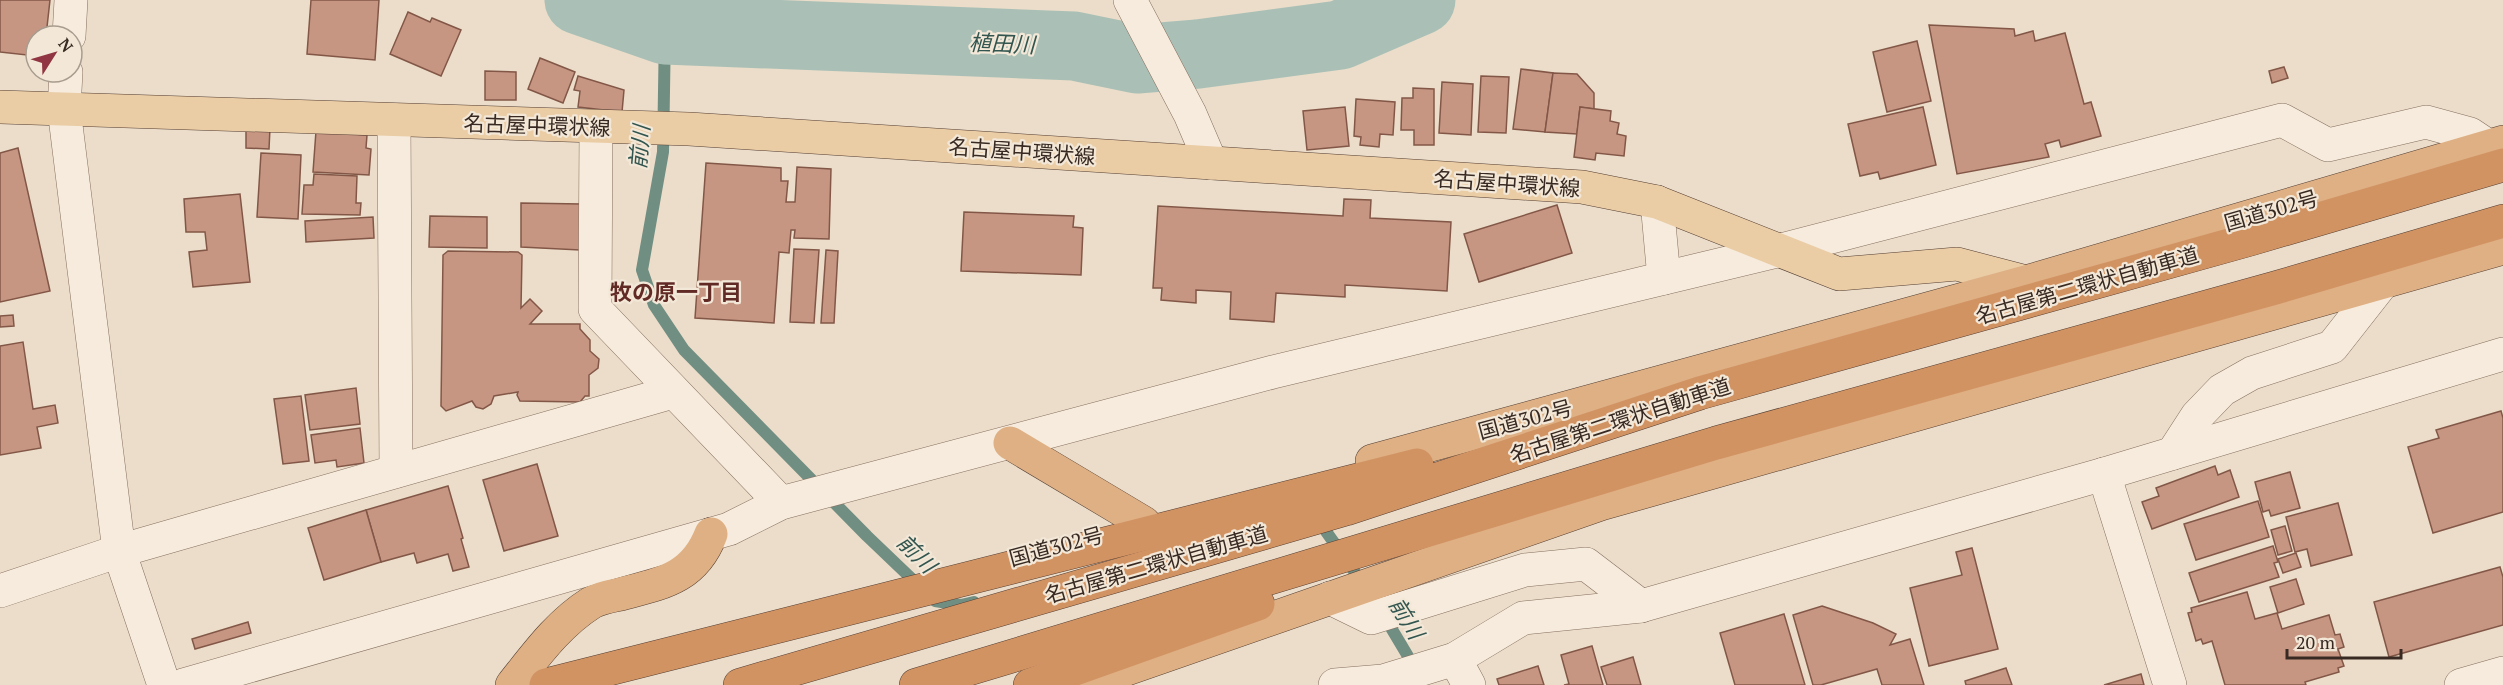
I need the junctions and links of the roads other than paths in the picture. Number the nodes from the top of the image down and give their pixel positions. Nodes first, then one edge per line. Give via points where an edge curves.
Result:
1 (71, 0) edge
2 (1130, 0) edge
3 (70, 24) edge
4 (65, 84) edge
5 (0, 107) edge
6 (64, 109) junction
7 (394, 120) junction
8 (596, 127) junction
9 (2498, 151) edge
10 (1211, 163) junction
11 (1657, 202) junction
12 (2503, 221) edge
13 (2503, 248) edge
14 (1781, 250) junction
15 (1664, 278) junction
16 (2026, 282) junction
17 (2383, 282) junction
18 (2503, 354) edge
19 (673, 392) junction
20 (1700, 393) junction
21 (1010, 443) junction
22 (1716, 443) junction
23 (2172, 453) junction
24 (396, 471) junction
25 (2104, 474) junction
26 (781, 503) junction
27 (1144, 523) junction
28 (711, 534) junction
29 (119, 551) junction
30 (0, 591) edge
31 (1331, 598) junction
32 (1641, 606) junction
33 (1456, 669) edge
34 (1145, 672) edge
35 (2501, 677) edge
36 (1390, 680) edge
37 (164, 685) edge
38 (183, 685) edge
39 (512, 685) edge
40 (546, 685) edge
41 (740, 685) edge
42 (916, 685) edge
43 (1030, 685) edge
44 (1081, 685) edge
45 (1335, 685) edge
46 (2170, 685) edge
47 (2461, 685) edge

1 - 3 street
2 - 10 street
4 - 6 street
5 - 6 main road, 名古屋中環状線
6 - 7 main road, 名古屋中環状線
6 - 29 street
7 - 8 main road, 名古屋中環状線
7 - 24 street
8 - 10 main road, 名古屋中環状線 via 689,129
8 - 19 street via 595,309
9 - 14 street via 2470,134 2426,122 2328,145 2282,120
9 - 16 highway, 国道302号
9 - 20 highway, 名古屋第二環状自動車道 via 2239,242
10 - 11 main road, 名古屋中環状線 via 1582,187
11 - 14 main road, 名古屋中環状線
11 - 15 street
12 - 22 highway
13 - 17 highway
14 - 15 street
14 - 16 main road, 名古屋中環状線 via 1839,274 1957,264
15 - 21 street via 1272,372
16 - 27 highway, 国道302号
17 - 23 street via 2332,347 2252,374 2222,390 2197,416
17 - 31 highway via 1601,504
18 - 23 street
19 - 24 street
19 - 26 street
20 - 40 highway
20 - 41 highway, 名古屋第二環状自動車道 via 1346,509
21 - 26 street
21 - 27 highway
22 - 42 highway
22 - 43 highway
23 - 25 street
24 - 29 street
25 - 32 street
25 - 46 street
26 - 28 street
27 - 40 highway, 国道302号
28 - 38 street
28 - 39 highway via 705,550 686,572 657,585 594,601 569,617
29 - 30 street
29 - 37 street
31 - 32 street via 1371,618 1519,572 1586,564
31 - 34 highway
32 - 33 street via 1523,618
33 - 36 street
34 - 44 highway
35 - 47 street
36 - 45 street

